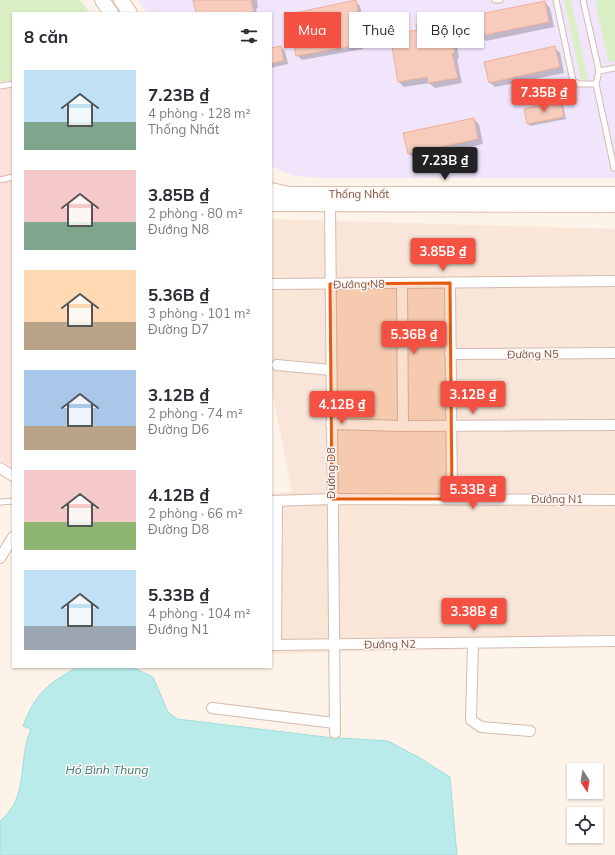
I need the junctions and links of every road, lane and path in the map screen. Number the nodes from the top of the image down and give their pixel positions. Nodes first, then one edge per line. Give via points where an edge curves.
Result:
1 (102, 0) edge
2 (121, 0) edge
3 (495, 0) edge
4 (500, 0) edge
5 (556, 0) edge
6 (583, 0) edge
7 (110, 12) edge
8 (129, 12) edge
9 (615, 68) edge
10 (599, 71) junction
11 (12, 84) edge
12 (596, 84) junction
13 (0, 86) edge
14 (614, 168) dead end
15 (12, 177) edge
16 (0, 180) edge
17 (272, 190) edge
18 (615, 194) edge
19 (272, 204) edge
20 (615, 204) edge
21 (330, 205) junction
22 (615, 281) edge
23 (450, 283) junction
24 (272, 284) edge
25 (330, 284) junction
26 (402, 284) junction
27 (615, 353) edge
28 (450, 354) junction
29 (277, 365) dead end
30 (331, 370) junction
31 (331, 424) junction
32 (615, 425) edge
33 (403, 426) junction
34 (451, 426) junction
35 (0, 468) edge
36 (12, 475) edge
37 (332, 499) junction
38 (452, 499) junction
39 (615, 500) edge
40 (12, 501) edge
41 (274, 501) edge
42 (0, 502) edge
43 (12, 539) edge
44 (0, 558) edge
45 (274, 572) edge
46 (615, 641) edge
47 (473, 643) junction
48 (332, 644) junction
49 (274, 645) edge
50 (212, 708) dead end
51 (530, 731) dead end

1 - 7 main road
2 - 8 main road
3 - 4 lane
5 - 12 lane via 573,81 579,84
6 - 10 lane
9 - 10 lane
10 - 12 lane
11 - 13 lane
12 - 14 lane
15 - 16 lane
17 - 18 main road, Thống Nhất via 289,194
19 - 21 main road, Thống Nhất
20 - 21 main road, Thống Nhất
21 - 25 street, Đường D8
22 - 23 street, Đướng N8
23 - 26 street, Đướng N8
23 - 28 street
24 - 25 street, Đướng N8
25 - 26 street, Đướng N8
25 - 30 street, Đường D8
26 - 33 street
27 - 28 street, Đường N5
28 - 34 street
29 - 30 street
30 - 31 street, Đường D8
31 - 33 street
31 - 37 street, Đường D8
32 - 34 street
33 - 34 street
34 - 38 street
35 - 36 street
37 - 38 street, Đướng N1
37 - 41 street, Đướng N1
37 - 48 street, Đường D8
38 - 39 street, Đướng N1
40 - 42 lane
41 - 45 street
43 - 44 street
45 - 49 street
46 - 47 street, Đướng N2
47 - 48 street, Đướng N2
47 - 51 street via 471,720 481,727
48 - 49 street, Đướng N2
48 - 50 street, Đường D8 via 334,728

